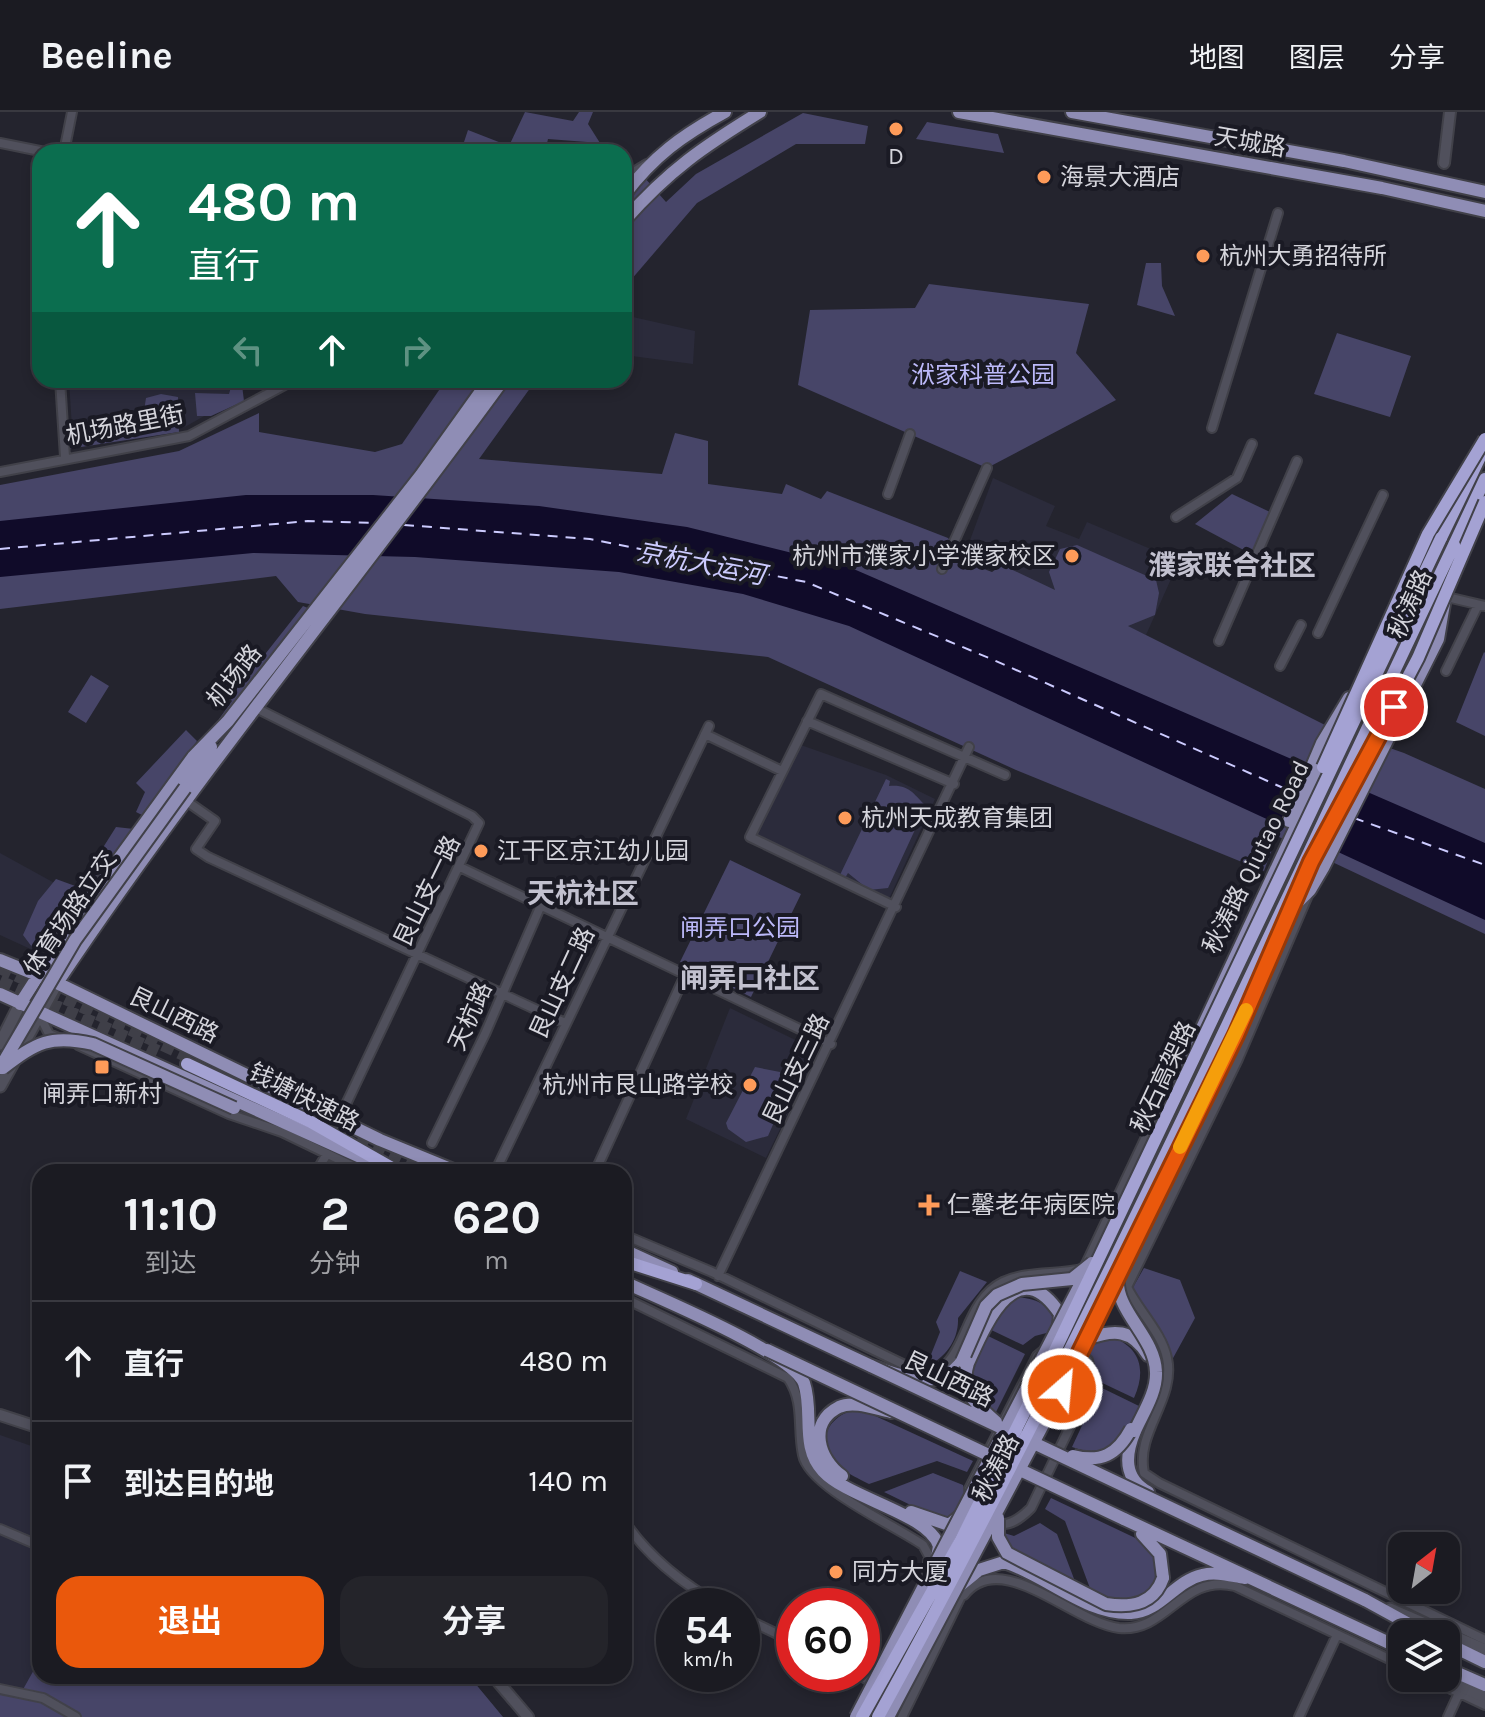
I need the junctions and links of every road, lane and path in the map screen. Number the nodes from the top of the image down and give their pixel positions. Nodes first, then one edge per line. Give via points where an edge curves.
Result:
1 (72, 112) edge
2 (725, 112) edge
3 (760, 112) edge
4 (959, 112) edge
5 (1072, 112) edge
6 (1450, 112) edge
7 (0, 143) edge
8 (66, 144) edge
9 (32, 149) edge
10 (651, 161) junction
11 (1444, 163) dead end
12 (632, 173) edge
13 (632, 185) edge
14 (1485, 192) edge
15 (1485, 211) edge
16 (632, 213) edge
17 (1278, 213) dead end
18 (61, 388) edge
19 (279, 388) edge
20 (484, 388) edge
21 (497, 388) edge
22 (1212, 428) dead end
23 (1485, 433) edge
24 (910, 434) dead end
25 (1485, 439) edge
26 (1252, 444) dead end
27 (1485, 447) edge
28 (65, 457) junction
29 (1297, 461) dead end
30 (987, 468) dead end
31 (0, 472) edge
32 (426, 477) junction
33 (1485, 479) edge
34 (888, 494) dead end
35 (1383, 495) dead end
36 (1485, 500) edge
37 (1176, 517) dead end
38 (942, 569) dead end
39 (1446, 577) junction
40 (343, 582) junction
41 (1447, 597) junction
42 (1482, 606) edge
43 (1301, 625) dead end
44 (1318, 633) dead end
45 (1219, 641) dead end
46 (1280, 666) dead end
47 (1446, 671) dead end
48 (252, 709) junction
49 (228, 721) junction
50 (807, 721) junction
51 (1336, 730) junction
52 (967, 752) junction
53 (1323, 767) junction
54 (782, 771) junction
55 (1005, 775) dead end
56 (954, 784) junction
57 (185, 794) junction
58 (1279, 859) junction
59 (1311, 862) junction
60 (460, 867) junction
61 (1310, 884) junction
62 (541, 905) junction
63 (896, 907) junction
64 (606, 935) junction
65 (418, 956) junction
66 (0, 960) edge
67 (686, 973) junction
68 (37, 975) junction
69 (57, 983) junction
70 (0, 994) edge
71 (502, 994) junction
72 (1211, 1003) joint
73 (20, 1004) junction
74 (1259, 1010) junction
75 (39, 1014) junction
76 (565, 1023) junction
77 (1236, 1035) junction
78 (0, 1044) edge
79 (831, 1044) junction
80 (187, 1064) dead end
81 (0, 1069) edge
82 (0, 1086) edge
83 (339, 1119) junction
84 (281, 1123) junction
85 (432, 1143) dead end
86 (327, 1154) junction
87 (321, 1164) edge
88 (348, 1164) edge
89 (378, 1164) edge
90 (383, 1164) edge
91 (440, 1164) edge
92 (499, 1164) edge
93 (599, 1164) edge
94 (632, 1238) edge
95 (632, 1254) edge
96 (632, 1264) edge
97 (1088, 1266) junction
98 (1119, 1268) junction
99 (718, 1276) junction
100 (696, 1284) junction
101 (632, 1286) edge
102 (1127, 1287) junction
103 (632, 1302) edge
104 (1059, 1325) junction
105 (1087, 1339) junction
106 (1074, 1349) junction
107 (767, 1350) junction
108 (871, 1366) junction
109 (903, 1414) junction
110 (0, 1415) edge
111 (32, 1425) edge
112 (1007, 1432) junction
113 (1047, 1449) junction
114 (964, 1511) junction
115 (992, 1517) junction
116 (1124, 1519) junction
117 (1200, 1521) junction
118 (0, 1529) edge
119 (632, 1533) edge
120 (32, 1543) edge
121 (930, 1572) junction
122 (1245, 1578) junction
123 (691, 1588) edge
124 (957, 1588) junction
125 (1365, 1600) junction
126 (1401, 1620) edge
127 (1363, 1632) junction
128 (1336, 1637) junction
129 (1485, 1640) edge
130 (1388, 1643) edge
131 (1388, 1647) edge
132 (1460, 1650) edge
133 (1485, 1650) edge
134 (880, 1659) edge
135 (1388, 1659) edge
136 (1485, 1662) edge
137 (1460, 1674) edge
138 (500, 1684) edge
139 (1485, 1685) edge
140 (1460, 1686) edge
141 (0, 1689) edge
142 (863, 1692) edge
143 (1459, 1693) joint
144 (1485, 1697) edge
145 (1485, 1705) edge
146 (76, 1717) edge
147 (528, 1717) edge
148 (853, 1717) edge
149 (862, 1717) edge
150 (878, 1717) edge
151 (888, 1717) edge
152 (902, 1717) edge
153 (1299, 1717) edge
154 (1448, 1717) edge

1 - 8 street
2 - 10 main road
3 - 16 main road via 696,151
4 - 15 main road, 天城路
5 - 14 main road, 天城路
6 - 11 street
7 - 9 street
10 - 12 street
10 - 13 main road
17 - 22 street
18 - 28 street
19 - 28 street, 机场路里街 via 189,436
20 - 32 main road, 机场路
21 - 32 main road, 机场路
23 - 51 main road, 秋涛路
24 - 34 street
25 - 53 highway, bridge via 1428,534
26 - 37 street via 1237,478
27 - 149 highway, 秋石高架路, bridge via 1052,1357 961,1540
28 - 31 street, 机场路里街
29 - 45 street
30 - 38 street
32 - 40 main road, 机场路
33 - 150 highway, 秋石高架路, bridge via 1205,1076 996,1499
35 - 44 street
36 - 39 main road, 秋涛路
36 - 59 highway, bridge via 1418,658
39 - 41 main road
39 - 59 main road, 秋涛路, bridge
40 - 48 main road, 机场路
40 - 49 main road, 机场路
41 - 42 street
41 - 61 main road via 1438,639
42 - 47 street
43 - 46 street
48 - 57 main road, 体育场路立交
48 - 60 street, 艮山支一路 via 472,816 479,829
49 - 57 main road, 体育场路立交
49 - 68 main road, 机场路 via 193,757
50 - 52 street via 821,694
50 - 54 street
50 - 56 street
51 - 53 main road, 秋涛路 Qiutao Road, bridge
51 - 58 main road via 1281,840
52 - 55 street
52 - 56 street, 艮山支三路
53 - 58 main road, 秋涛路 Qiutao Road
54 - 63 street via 750,837
54 - 64 street, 艮山支二路 via 707,730
56 - 63 street, 艮山支三路
57 - 65 street via 215,821 196,849
57 - 69 main road
57 - 81 main road, 体育场路立交, bridge via 75,940
58 - 72 main road, 秋涛路 Qiutao Road
59 - 61 main road, 秋涛路
60 - 62 street
60 - 65 street, 艮山支一路
61 - 74 street via 1294,936
61 - 77 main road, 秋涛路 via 1289,912
62 - 64 street
62 - 71 street, 天杭路
63 - 79 street, 艮山支三路
64 - 67 street
64 - 76 street, 艮山支二路
65 - 71 street
65 - 83 street, 艮山支一路
66 - 68 main road, 艮山西路
67 - 79 street
67 - 93 street
68 - 69 main road, 艮山西路
68 - 73 main road, 机场路
69 - 75 main road
69 - 83 main road, 艮山西路
70 - 73 main road, 艮山西路
71 - 76 street
71 - 85 street, 天杭路
72 - 97 main road, 秋涛路, bridge
73 - 75 main road, 艮山西路
73 - 78 main road
74 - 77 street
74 - 102 street
75 - 82 main road
75 - 84 main road, 艮山西路 via 209,1086
75 - 86 street, 艮山西路 via 49,1034
76 - 92 street, 艮山支二路
77 - 98 main road, 秋涛路, bridge
79 - 99 street, 艮山支三路
80 - 90 highway, 钱塘快速路 via 311,1122
81 - 84 main road, bridge via 34,1045 71,1039
83 - 91 main road, 艮山西路
84 - 89 main road, 艮山西路
86 - 87 street
86 - 88 street, 艮山西路
94 - 99 street
95 - 100 main road, 艮山西路
96 - 100 highway
97 - 99 street via 1002,1282 975,1310 950,1362 942,1371 928,1373
97 - 102 street
97 - 104 main road, 秋涛路, bridge
97 - 106 street via 1095,1302
97 - 108 main road, bridge via 1072,1279 1022,1284 997,1295 986,1306 953,1374 919,1379
98 - 105 main road, 秋涛路, bridge
98 - 117 main road, bridge via 1117,1287 1148,1340 1156,1374 1128,1448 1130,1475 1137,1486
100 - 108 main road, 艮山西路
101 - 107 main road
102 - 106 street via 1098,1305
102 - 129 street via 1167,1355 1169,1371 1140,1455 1144,1473
103 - 121 street via 788,1378 797,1392 807,1469 821,1484 923,1545
104 - 112 main road, bridge via 1053,1304 1027,1291 1012,1293 992,1310 962,1380 974,1402
104 - 114 main road, 秋涛路, bridge
105 - 113 main road, bridge via 1117,1331 1136,1339 1149,1356 1150,1385 1125,1439 1109,1456 1091,1460
105 - 115 main road, 秋涛路, bridge
106 - 115 street via 1088,1360 1092,1381 1031,1508 1016,1523
106 - 115 street via 1054,1342 1037,1356 969,1489 972,1507
107 - 109 main road, bridge
107 - 121 main road, bridge via 802,1379 810,1446 821,1470 847,1489 928,1529 939,1546
108 - 112 main road, 艮山西路, bridge
109 - 114 main road, bridge via 855,1404 839,1407 819,1434 825,1461 850,1483 919,1516 949,1525
109 - 116 main road, bridge
110 - 111 street
112 - 113 main road, 艮山西路, bridge
113 - 117 main road, 艮山西路, bridge
114 - 121 main road, 秋涛路, bridge
115 - 116 main road, bridge via 1007,1553 1121,1607 1145,1602 1163,1578 1155,1545
115 - 124 main road, 秋涛路, bridge
116 - 122 main road
117 - 125 main road, 艮山西路, bridge
118 - 120 street
119 - 123 street
121 - 124 street
121 - 134 street
121 - 148 main road, 秋涛路, bridge
122 - 124 main road, bridge via 1199,1575 1136,1613 1106,1610 1004,1562 979,1570
122 - 127 main road
124 - 128 street via 1004,1578 1119,1628 1140,1627 1200,1586 1217,1581
124 - 151 main road, 秋涛路, bridge
124 - 152 street
125 - 126 main road, 艮山西路
125 - 133 main road
127 - 130 main road
127 - 131 main road
128 - 135 street
128 - 153 street
132 - 136 main road
137 - 139 main road
138 - 147 street
140 - 144 main road
141 - 146 street via 43,1698
142 - 148 street
143 - 145 street
143 - 154 street

